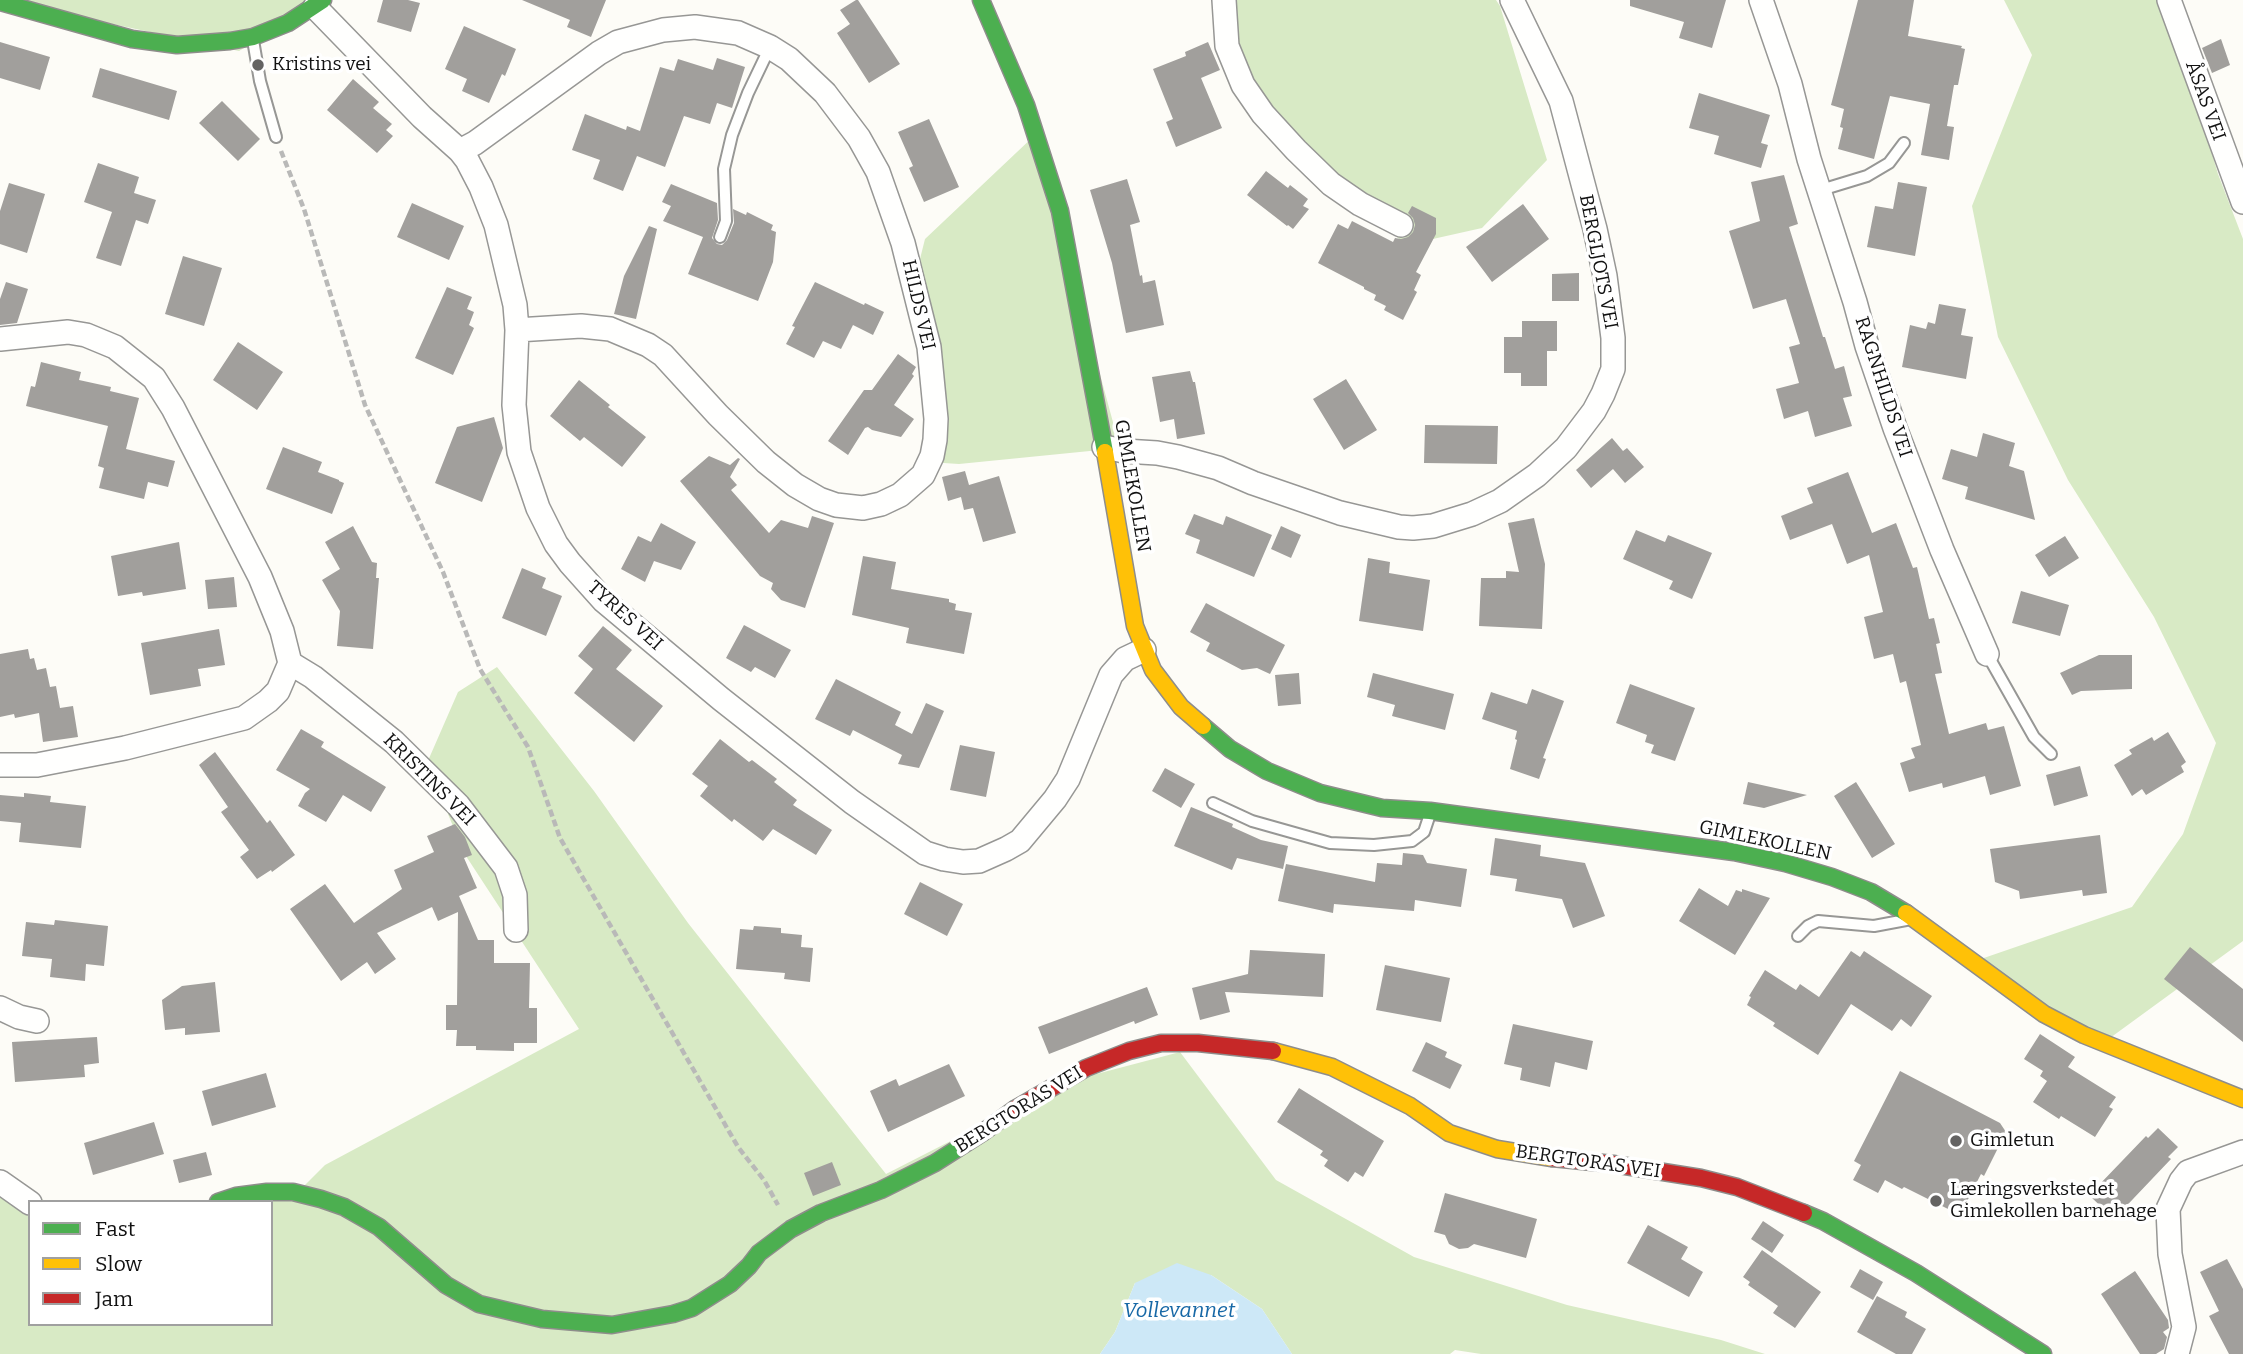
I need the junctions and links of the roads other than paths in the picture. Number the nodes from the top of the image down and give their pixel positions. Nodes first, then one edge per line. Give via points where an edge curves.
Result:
1 (981, 0) edge
2 (1224, 0) edge
3 (1512, 0) edge
4 (1761, 0) edge
5 (2168, 0) edge
6 (0, 2) edge
7 (319, 4) edge
8 (253, 37) junction
9 (771, 47) junction
10 (276, 137) road end
11 (1903, 143) dead end
12 (460, 151) junction
13 (1821, 190) junction
14 (2243, 202) edge
15 (1401, 225) dead end
16 (720, 237) dead end
17 (517, 330) junction
18 (0, 339) edge
19 (1104, 446) junction
20 (1144, 650) junction
21 (1987, 654) joint
22 (290, 663) junction
23 (2051, 754) dead end
24 (0, 765) edge
25 (1213, 803) dead end
26 (1430, 811) junction
27 (1916, 918) junction
28 (516, 930) dead end
29 (1798, 936) dead end
30 (0, 1008) edge
31 (37, 1021) dead end
32 (2243, 1099) edge
33 (2243, 1152) edge
34 (0, 1182) edge
35 (224, 1200) edge
36 (28, 1202) edge
37 (2043, 1354) edge
38 (2177, 1354) edge

1 - 19 street, GIMLEKOLLEN via 1026,105 1060,211
2 - 15 street via 1227,46 1243,85 1263,114 1331,184
3 - 19 street, BERGLJOTS VEI via 1560,101 1595,229 1613,338 1613,369 1603,394 1566,448 1500,501 1472,514 1413,528 1339,513 1178,457
4 - 13 street, RAGNHILDS VEI
5 - 14 street, ÅSAS VEI
6 - 8 street via 162,44
7 - 8 street via 277,29
7 - 12 street, TYRES VEI via 422,117
8 - 10 lane
9 - 12 street, HILDS VEI via 738,33 695,27 663,30 618,43
9 - 16 lane via 732,135 723,169 726,221
9 - 17 street, HILDS VEI via 812,79 841,113 870,155 889,202 919,303 934,383 936,439 923,475 881,504 863,508 819,499 766,462 648,345 610,329
11 - 13 lane via 1889,163 1867,176
12 - 17 street, TYRES VEI via 496,225
13 - 21 street, RAGNHILDS VEI via 1895,428
17 - 20 street, TYRES VEI via 514,405 519,452 538,509 570,564 604,601 721,699 925,853 979,861 1020,841 1068,779 1111,675 1125,659
18 - 22 street via 68,332 86,335 115,347 154,378 260,577
19 - 20 street, GIMLEKOLLEN via 1135,626
20 - 26 street, GIMLEKOLLEN via 1159,680 1181,706 1230,749 1267,771 1320,793 1382,808
21 - 23 lane, RAGNHILDS VEI via 2034,737
22 - 24 street via 278,691 244,718 37,765
22 - 28 street, KRISTINS VEI via 394,742 458,805 506,868 515,895
25 - 26 lane via 1252,821 1330,843 1412,841 1424,832
26 - 27 street, GIMLEKOLLEN via 1682,844 1785,863 1871,892
27 - 29 lane via 1874,926 1818,921
27 - 32 street, GIMLEKOLLEN via 2044,1014 2084,1035
30 - 31 street
33 - 38 street via 2188,1172 2168,1209 2170,1254 2184,1327
34 - 36 street
35 - 37 street, BERGTORAS VEI via 293,1192 344,1206 379,1227 446,1285 479,1304 542,1319 612,1325 701,1304 791,1229 926,1168 1086,1068 1129,1051 1198,1043 1271,1050 1332,1067 1410,1106 1449,1133 1497,1149 1737,1187 1823,1221 1916,1273

